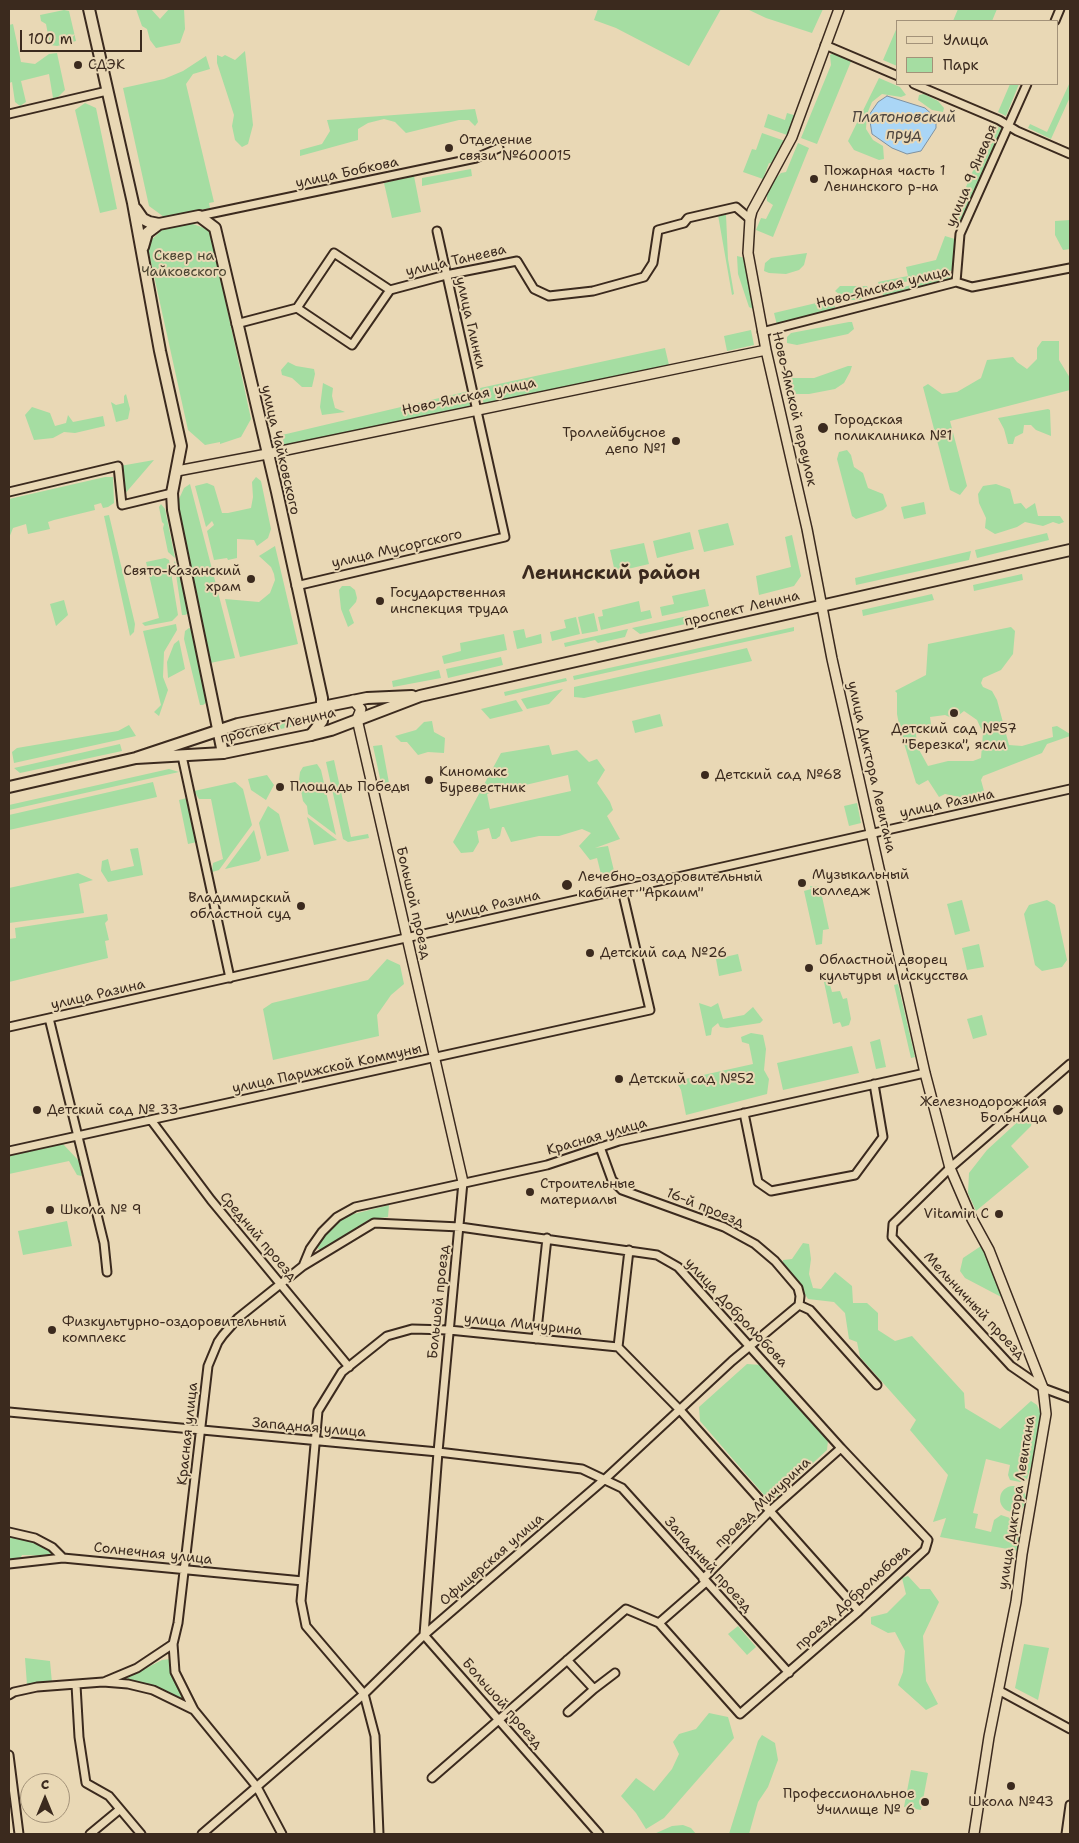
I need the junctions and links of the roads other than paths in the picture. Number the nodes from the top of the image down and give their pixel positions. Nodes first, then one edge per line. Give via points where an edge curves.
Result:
1 (89, 9) edge
2 (839, 9) edge
3 (825, 45) junction
4 (896, 75) edge
5 (916, 85) edge
6 (1026, 85) edge
7 (107, 91) junction
8 (9, 114) edge
9 (1008, 125) junction
10 (499, 148) dead end
11 (1070, 154) edge
12 (134, 203) junction
13 (199, 216) junction
14 (750, 219) junction
15 (158, 224) junction
16 (437, 231) dead end
17 (143, 252) junction
18 (1070, 268) edge
19 (446, 274) junction
20 (956, 282) junction
21 (390, 290) junction
22 (297, 308) junction
23 (236, 324) junction
24 (762, 332) junction
25 (766, 350) junction
26 (478, 409) junction
27 (267, 454) junction
28 (177, 470) junction
29 (9, 492) edge
30 (172, 493) junction
31 (505, 537) joint
32 (1070, 550) edge
33 (296, 586) junction
34 (822, 604) junction
35 (420, 696) junction
36 (353, 700) junction
37 (322, 705) junction
38 (357, 719) junction
39 (218, 729) junction
40 (311, 735) junction
41 (223, 754) junction
42 (182, 756) junction
43 (136, 758) junction
44 (9, 787) edge
45 (1070, 789) edge
46 (872, 833) junction
47 (622, 890) junction
48 (408, 939) junction
49 (230, 978) junction
50 (49, 1018) junction
51 (9, 1027) edge
52 (435, 1058) junction
53 (1070, 1064) edge
54 (925, 1072) junction
55 (874, 1084) junction
56 (744, 1113) junction
57 (151, 1120) junction
58 (77, 1136) junction
59 (600, 1147) junction
60 (9, 1151) edge
61 (950, 1168) junction
62 (463, 1182) junction
63 (460, 1227) junction
64 (547, 1238) junction
65 (628, 1250) junction
66 (303, 1266) junction
67 (107, 1272) dead end
68 (280, 1284) junction
69 (799, 1305) junction
70 (449, 1330) junction
71 (536, 1339) junction
72 (751, 1345) junction
73 (618, 1347) junction
74 (349, 1367) junction
75 (877, 1385) dead end
76 (1043, 1388) junction
77 (1070, 1398) edge
78 (680, 1410) junction
79 (9, 1412) edge
80 (202, 1431) junction
81 (314, 1440) junction
82 (841, 1448) junction
83 (438, 1452) junction
84 (605, 1479) junction
85 (771, 1510) junction
86 (9, 1532) edge
87 (928, 1540) joint
88 (63, 1558) junction
89 (9, 1564) edge
90 (185, 1570) junction
91 (705, 1580) junction
92 (302, 1581) junction
93 (859, 1611) junction
94 (659, 1623) junction
95 (424, 1635) junction
96 (173, 1644) junction
97 (568, 1660) junction
98 (615, 1673) dead end
99 (789, 1673) junction
100 (103, 1682) junction
101 (76, 1684) junction
102 (594, 1689) junction
103 (1000, 1691) junction
104 (364, 1694) junction
105 (9, 1695) edge
106 (194, 1710) junction
107 (568, 1712) dead end
108 (497, 1720) junction
109 (1070, 1729) edge
110 (9, 1755) edge
111 (432, 1778) dead end
112 (257, 1787) junction
113 (1070, 1805) edge
114 (119, 1810) junction
115 (19, 1834) edge
116 (90, 1834) edge
117 (141, 1834) edge
118 (202, 1834) edge
119 (282, 1834) edge
120 (379, 1834) edge
121 (599, 1834) edge
122 (974, 1834) edge
123 (1066, 1834) edge

1 - 7 main road
2 - 3 street
3 - 4 street
3 - 14 street via 792,137
5 - 9 street
6 - 9 street, улица 9 Января
7 - 8 street
7 - 12 main road
9 - 11 street
9 - 20 street, улица 9 Января via 960,234
10 - 13 street, улица Бобкова via 476,158
12 - 15 main road via 143,219
12 - 17 main road
13 - 15 main road
13 - 23 main road, улица Чайковского via 215,228
14 - 19 street, улица Танеева via 736,207 688,218 684,223 658,230 653,263 644,277 593,291 549,296 534,289 517,261
14 - 24 street, Ново-Ямской переулок via 748,253
15 - 17 main road via 147,233
16 - 19 street, улица Глинки
17 - 28 main road via 181,446
18 - 20 street, Ново-Ямская улица via 972,287
19 - 21 street, улица Танеева
19 - 26 street, улица Глинки
20 - 24 street, Ново-Ямская улица
21 - 22 street via 352,345
21 - 22 street, улица Танеева via 334,253
22 - 23 street
23 - 27 main road, улица Чайковского
24 - 25 street, Ново-Ямской переулок
25 - 26 street, Ново-Ямская улица
25 - 34 street, Ново-Ямской переулок
26 - 27 street, Ново-Ямская улица
26 - 31 street, улица Глинки
27 - 28 street, Ново-Ямская улица
27 - 33 main road, улица Чайковского
28 - 30 main road
29 - 30 street via 118,466 122,505
30 - 39 main road via 194,620
31 - 33 street, улица Мусоргского
32 - 34 main road, проспект Ленина
33 - 37 main road, улица Чайковского
34 - 35 main road, проспект Ленина
34 - 46 street, улица Диктора Левитана
35 - 36 main road, проспект Ленина
35 - 38 main road, проспект Ленина
36 - 37 main road, проспект Ленина
36 - 38 street, Большой проезд via 360,709
37 - 39 main road, проспект Ленина
37 - 40 main road, улица Чайковского via 320,726
38 - 40 main road, проспект Ленина
38 - 48 street, Большой проезд
39 - 41 main road
39 - 43 main road, проспект Ленина
40 - 41 main road, проспект Ленина
41 - 42 main road, проспект Ленина
42 - 43 main road, проспект Ленина
42 - 49 street
43 - 44 main road, проспект Ленина
45 - 46 street, улица Разина
46 - 47 street, улица Разина
46 - 54 street, улица Диктора Левитана
47 - 48 street, улица Разина
47 - 52 street, улица Парижской Коммуны via 650,1010
48 - 49 street, улица Разина
48 - 52 street, Большой проезд
49 - 50 street, улица Разина
50 - 51 street, улица Разина
50 - 58 street
52 - 57 street, улица Парижской Коммуны
52 - 62 street, Большой проезд
53 - 61 street
54 - 55 street, Красная улица
54 - 61 street, улица Диктора Левитана
55 - 56 street, Красная улица
55 - 56 street via 883,1137 855,1175 771,1191 758,1182
56 - 59 street, Красная улица
57 - 58 street, улица Парижской Коммуны
57 - 68 street, Средний проезд
58 - 60 street, улица Парижской Коммуны
58 - 67 street via 104,1243
59 - 62 street, Красная улица via 547,1165
59 - 69 street, 16-й проезд via 612,1180 622,1190 724,1227 755,1244 798,1288
61 - 76 street, улица Диктора Левитана via 989,1250
61 - 76 street, Мельничный проезд via 893,1224 892,1237 1011,1366
62 - 63 street, Большой проезд
62 - 66 street, Красная улица via 355,1207 337,1217 322,1232
63 - 64 street, улица Добролюбова
63 - 66 street, Красная улица via 374,1223
63 - 70 street, Большой проезд
64 - 65 street, улица Добролюбова
64 - 71 street
65 - 72 street, улица Добролюбова via 657,1255 678,1267
65 - 73 street
66 - 68 street, Красная улица
68 - 74 street, Средний проезд
68 - 80 street, Красная улица via 238,1318 218,1342 208,1366
69 - 72 street, Офицерская улица
69 - 75 street via 810,1310
70 - 71 street, улица Мичурина
70 - 74 street, улица Мичурина via 412,1329 387,1336
70 - 83 street, Большой проезд
71 - 73 street, улица Мичурина
72 - 78 street, Офицерская улица
72 - 82 street, улица Добролюбова
73 - 78 street
74 - 81 street, улица Мичурина via 342,1372 318,1411
76 - 77 street, Мельничный проезд
76 - 103 street, улица Диктора Левитана via 1046,1414
78 - 84 street, Офицерская улица
78 - 85 street
79 - 80 street, Западная улица
80 - 81 street, Западная улица
80 - 90 street, Красная улица
81 - 83 street, Западная улица
81 - 92 street, улица Мичурина
82 - 85 street, проезд Мичурина
82 - 87 street, улица Добролюбова
83 - 84 street, Западная улица via 564,1466 582,1469
83 - 95 street, Большой проезд
84 - 91 street, Западный проезд via 622,1488
84 - 95 street, Офицерская улица
85 - 91 street, проезд Мичурина
85 - 93 street
86 - 88 street via 35,1538 52,1547
87 - 93 street, проезд Добролюбова via 925,1550
88 - 89 street, Солнечная улица
88 - 90 street, Солнечная улица
90 - 92 street, Солнечная улица
90 - 96 street, Красная улица
91 - 94 street, проезд Мичурина
91 - 99 street, Западный проезд
92 - 104 street, улица Мичурина via 301,1600 306,1626
93 - 99 street, проезд Добролюбова
94 - 97 street via 626,1609
94 - 99 street, проезд Добролюбова via 740,1714
95 - 104 street, Офицерская улица
95 - 108 street, Большой проезд
96 - 100 street via 136,1668
96 - 106 street, Красная улица via 175,1672
97 - 102 street
97 - 108 street
98 - 102 street
100 - 101 street
100 - 106 street via 153,1690
101 - 105 street via 37,1687
101 - 114 street via 86,1782 109,1796
102 - 107 street
103 - 109 street
103 - 122 street, улица Диктора Левитана via 989,1737
104 - 112 street, Офицерская улица
104 - 120 street, улица Мичурина via 374,1736
106 - 112 street
108 - 111 street
108 - 121 street, Большой проезд
110 - 115 street
112 - 118 street, Офицерская улица
112 - 119 street
113 - 123 street
114 - 116 street
114 - 117 street

